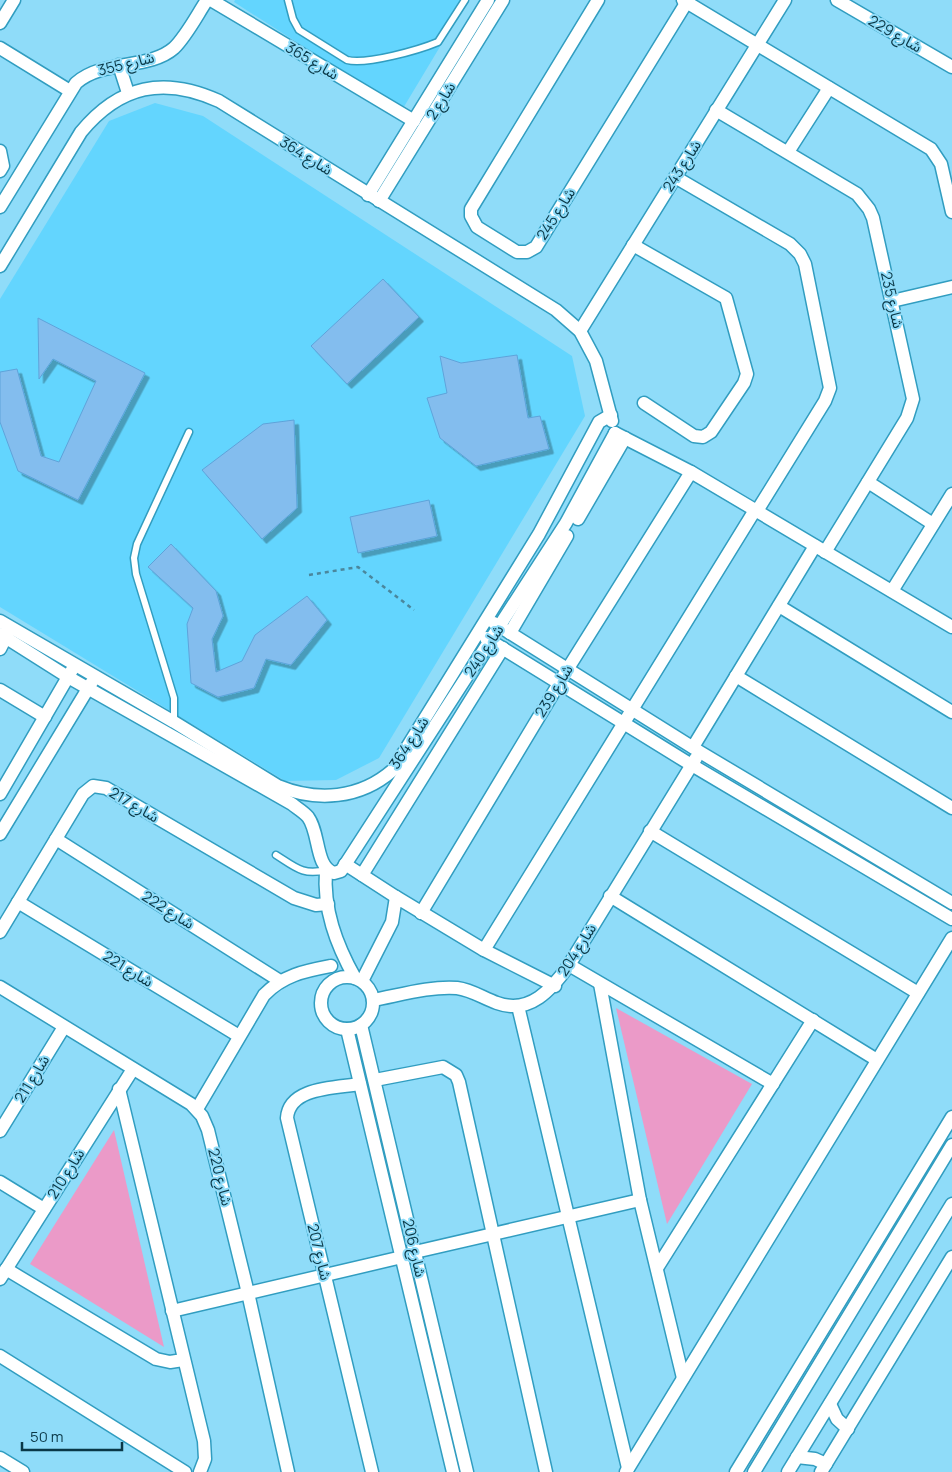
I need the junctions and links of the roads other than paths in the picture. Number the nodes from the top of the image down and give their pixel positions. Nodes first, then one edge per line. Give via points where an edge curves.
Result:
1 (14, 0) edge
2 (209, 0) edge
3 (288, 0) edge
4 (465, 0) edge
5 (488, 0) edge
6 (503, 0) edge
7 (598, 0) edge
8 (784, 0) edge
9 (837, 0) edge
10 (686, 1) edge
11 (0, 23) edge
12 (757, 44) junction
13 (0, 48) edge
14 (119, 66) junction
15 (952, 67) edge
16 (829, 88) junction
17 (70, 91) junction
18 (128, 93) junction
19 (716, 110) junction
20 (414, 121) junction
21 (0, 151) edge
22 (788, 152) junction
23 (0, 171) edge
24 (675, 177) junction
25 (373, 198) junction
26 (0, 207) edge
27 (952, 212) edge
28 (633, 245) junction
29 (0, 266) edge
30 (952, 287) edge
31 (892, 302) junction
32 (580, 331) junction
33 (644, 403) dead end
34 (611, 415) junction
35 (189, 432) dead end
36 (620, 436) junction
37 (691, 472) junction
38 (868, 482) junction
39 (952, 494) edge
40 (756, 511) junction
41 (933, 524) junction
42 (820, 549) junction
43 (892, 591) junction
44 (779, 606) junction
45 (486, 618) junction
46 (952, 627) edge
47 (505, 630) junction
48 (477, 633) junction
49 (3, 634) edge
50 (491, 641) junction
51 (503, 648) junction
52 (74, 665) junction
53 (567, 670) junction
54 (736, 676) junction
55 (68, 677) junction
56 (92, 683) junction
57 (559, 683) junction
58 (0, 690) edge
59 (632, 709) junction
60 (952, 712) edge
61 (45, 717) junction
62 (174, 722) junction
63 (623, 723) junction
64 (697, 750) junction
65 (692, 765) junction
66 (0, 794) edge
67 (952, 808) edge
68 (650, 831) junction
69 (0, 834) edge
70 (56, 839) junction
71 (276, 855) dead end
72 (343, 868) junction
73 (326, 870) junction
74 (362, 874) junction
75 (610, 896) junction
76 (396, 897) junction
77 (18, 902) junction
78 (952, 903) edge
79 (328, 904) junction
80 (421, 912) junction
81 (952, 919) edge
82 (0, 932) edge
83 (333, 932) junction
84 (952, 938) edge
85 (484, 950) junction
86 (569, 965) junction
87 (331, 966) junction
88 (358, 980) junction
89 (280, 981) junction
90 (329, 984) junction
91 (600, 984) junction
92 (554, 986) junction
93 (0, 988) edge
94 (918, 993) junction
95 (373, 1000) junction
96 (518, 1006) junction
97 (813, 1020) junction
98 (361, 1025) junction
99 (64, 1026) junction
100 (347, 1029) junction
101 (239, 1036) junction
102 (877, 1060) junction
103 (133, 1069) junction
104 (375, 1080) junction
105 (360, 1084) junction
106 (773, 1084) junction
107 (120, 1089) junction
108 (197, 1109) junction
109 (952, 1117) edge
110 (0, 1131) edge
111 (952, 1145) edge
112 (0, 1182) edge
113 (640, 1200) junction
114 (952, 1204) edge
115 (44, 1209) junction
116 (568, 1217) junction
117 (494, 1234) junction
118 (415, 1252) junction
119 (952, 1257) edge
120 (402, 1258) junction
121 (657, 1268) junction
122 (3, 1274) edge
123 (324, 1275) junction
124 (248, 1293) junction
125 (172, 1311) junction
126 (0, 1356) edge
127 (183, 1360) junction
128 (683, 1378) junction
129 (830, 1404) junction
130 (848, 1429) junction
131 (760, 1432) junction
132 (774, 1440) junction
133 (797, 1457) junction
134 (0, 1458) edge
135 (823, 1468) edge
136 (627, 1470) edge
137 (23, 1472) edge
138 (185, 1472) edge
139 (200, 1472) edge
140 (288, 1472) edge
141 (372, 1472) edge
142 (453, 1472) edge
143 (467, 1472) edge
144 (546, 1472) edge
145 (736, 1472) edge
146 (754, 1472) edge
147 (788, 1472) edge

1 - 11 street
2 - 14 street, شارع 355 via 173,48 156,57
2 - 20 street, شارع 365
3 - 4 lane via 299,30 347,60 361,62 438,42
5 - 20 street, شارع 2
6 - 25 street, شارع 2
7 - 10 street, شارع 245 via 473,203 471,216 477,227 517,252 527,252 536,247
8 - 12 street, شارع 243
9 - 15 street, شارع 229
10 - 12 street
12 - 16 street
12 - 19 street, شارع 243
13 - 17 street
14 - 17 street, شارع 355 via 84,76
14 - 18 street
16 - 22 street
16 - 27 street via 931,149 941,164
17 - 26 street, شارع 355
18 - 25 street, شارع 364 via 151,87 197,91 219,101
18 - 29 street, شارع 364 via 94,116 81,132
19 - 22 street, شارع 235
19 - 24 street, شارع 243
20 - 25 street, شارع 2
21 - 23 street via 4,166
22 - 31 street, شارع 235 via 864,201 873,218
24 - 28 street, شارع 243
24 - 40 street via 790,244 804,264 829,380 828,394
25 - 32 street, شارع 364 via 556,310
28 - 32 street, شارع 243
28 - 33 street via 726,298 747,374 711,432 703,437 694,436
30 - 31 street
31 - 38 street, شارع 235 via 913,399 907,418
32 - 34 street, شارع 364 via 596,361
34 - 36 street, شارع 364
34 - 45 street, شارع 364 via 599,422 539,534
35 - 62 lane via 137,544 134,558 174,698
36 - 37 street
36 - 47 street, شارع 240
37 - 40 street
37 - 53 street, شارع 239
38 - 41 street
38 - 42 street, شارع 235
39 - 41 street
40 - 42 street
40 - 59 street
41 - 43 street
42 - 43 street
42 - 44 street, شارع 235
43 - 46 street
44 - 54 street, شارع 235
44 - 60 street
45 - 47 street
45 - 48 street, شارع 364
47 - 50 street, شارع 240
47 - 53 street
48 - 50 street
48 - 62 street, شارع 364 via 393,770 384,778 350,793 328,797 296,793 278,786
49 - 52 street, شارع 364
49 - 55 street, شارع 364
50 - 51 street
50 - 72 street, شارع 240
51 - 57 street
51 - 74 street
52 - 55 street
52 - 56 street, شارع 364
53 - 57 street, شارع 239
53 - 59 street
54 - 64 street, شارع 204
54 - 67 street
55 - 56 street, شارع 364
55 - 61 street
56 - 62 street, شارع 364
56 - 69 street
56 - 73 street, شارع 364 via 292,804 314,826
57 - 63 street
57 - 80 street, شارع 239
58 - 61 street
59 - 63 street
59 - 64 street
61 - 66 street
63 - 65 street
63 - 85 street
64 - 65 street, شارع 204
64 - 78 street
65 - 68 street, شارع 204
65 - 81 street
68 - 75 street, شارع 204
68 - 94 street
70 - 77 street, شارع 217
70 - 79 street, شارع 217 via 83,794 93,786 100,786 294,898 316,905
70 - 89 street, شارع 222
71 - 73 lane via 306,873
72 - 73 street via 334,873
72 - 74 street
73 - 79 street
74 - 76 street
75 - 86 street, شارع 204
75 - 97 street
76 - 80 street
76 - 88 street via 392,922
77 - 82 street, شارع 217
77 - 101 street, شارع 221
79 - 83 street
80 - 85 street
83 - 87 street
83 - 88 street
84 - 94 street
85 - 92 street
86 - 91 street
86 - 92 street, شارع 204
87 - 89 street via 300,972
87 - 90 street
88 - 90 street via 346,976
88 - 95 street via 368,988
89 - 101 street via 264,995
90 - 100 street via 323,991 321,1008 330,1023
91 - 106 street
91 - 113 street
92 - 96 street, شارع 204 via 542,997
93 - 99 street
94 - 102 street
95 - 96 street via 448,988 470,991 507,1006
95 - 98 street via 370,1016
96 - 116 street
97 - 102 street
97 - 106 street
98 - 100 street
98 - 104 street, شارع 206
99 - 103 street
99 - 110 street, شارع 211
100 - 105 street, شارع 206
101 - 108 street
102 - 128 street
103 - 107 street, شارع 210
103 - 108 street
104 - 117 street via 435,1067 443,1067 456,1075
104 - 118 street, شارع 206
105 - 120 street, شارع 206
105 - 123 street, شارع 207 via 301,1095 295,1098 287,1111 286,1118
106 - 121 street
107 - 115 street, شارع 210
107 - 125 street
108 - 124 street, شارع 220 via 208,1130
109 - 131 street
111 - 132 street
112 - 115 street
113 - 116 street
113 - 121 street
114 - 129 street
115 - 122 street, شارع 210
116 - 117 street
116 - 136 street
117 - 118 street
117 - 144 street
118 - 143 street, شارع 206
119 - 130 street
120 - 123 street
120 - 142 street, شارع 206
121 - 128 street
122 - 127 street via 156,1359
123 - 124 street
123 - 141 street, شارع 207
124 - 125 street
124 - 140 street, شارع 220
125 - 127 street
126 - 138 street
127 - 139 street via 206,1450
128 - 136 street
129 - 130 street via 837,1419
129 - 133 street
130 - 135 street
131 - 132 street
131 - 145 street
132 - 146 street
133 - 135 street via 809,1457
133 - 147 street
134 - 137 street

